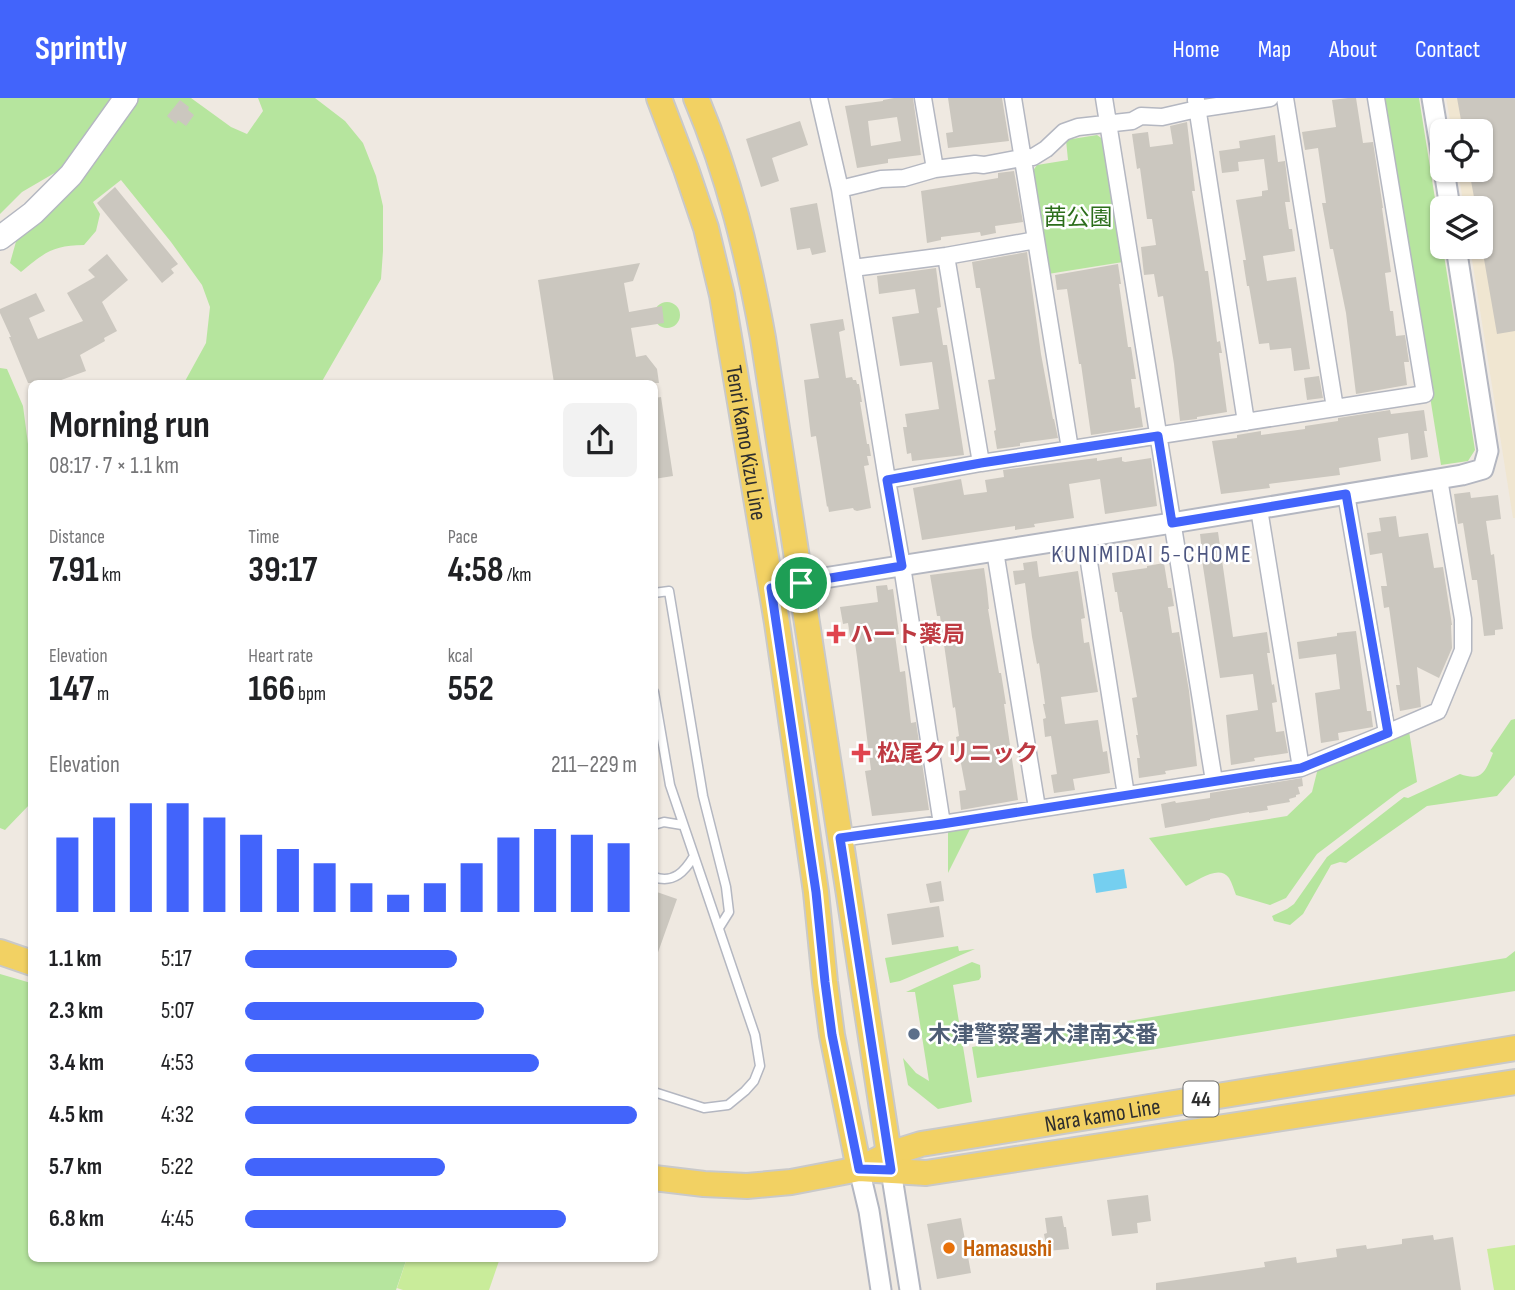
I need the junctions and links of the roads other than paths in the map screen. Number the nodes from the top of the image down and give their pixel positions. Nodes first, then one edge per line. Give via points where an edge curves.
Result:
1 (126, 98) edge
2 (659, 98) edge
3 (696, 98) edge
4 (820, 98) edge
5 (923, 98) edge
6 (1013, 98) edge
7 (1104, 98) edge
8 (1270, 98) edge
9 (1285, 98) edge
10 (1377, 98) edge
11 (1432, 98) edge
12 (1196, 103) edge
13 (1435, 119) edge
14 (1109, 124) junction
15 (1023, 158) junction
16 (935, 169) junction
17 (840, 189) junction
18 (0, 238) edge
19 (1036, 240) junction
20 (946, 256) junction
21 (1458, 259) edge
22 (853, 268) junction
23 (1335, 408) junction
24 (1246, 422) junction
25 (1158, 436) junction
26 (1070, 449) junction
27 (981, 463) junction
28 (1439, 479) junction
29 (887, 480) junction
30 (1346, 494) junction
31 (1259, 509) junction
32 (1172, 523) junction
33 (1085, 537) junction
34 (995, 551) junction
35 (902, 566) junction
36 (801, 583) junction
37 (771, 588) junction
38 (658, 592) edge
39 (658, 715) edge
40 (1388, 733) junction
41 (1301, 768) junction
42 (1214, 781) junction
43 (1126, 795) junction
44 (1037, 808) junction
45 (658, 824) edge
46 (942, 824) junction
47 (682, 825) junction
48 (840, 838) junction
49 (694, 856) junction
50 (658, 879) edge
51 (719, 928) junction
52 (0, 952) edge
53 (28, 962) edge
54 (1515, 1048) edge
55 (1515, 1082) edge
56 (658, 1092) edge
57 (890, 1162) junction
58 (859, 1169) junction
59 (658, 1178) edge
60 (881, 1290) edge
61 (910, 1290) edge

1 - 18 main road via 71,175
2 - 37 main road, Tenri Kamo Kizu Line via 706,228 722,295
3 - 36 main road, Tenri Kamo Kizu Line via 714,139 752,274
4 - 17 street
5 - 16 street
6 - 15 street
7 - 14 street
8 - 12 street
9 - 23 street
10 - 23 street via 1425,394
11 - 13 street
12 - 14 street via 1163,117 1141,116
12 - 24 street
14 - 15 street via 1064,132 1046,149
14 - 25 street
15 - 16 street
15 - 19 street
16 - 17 street
17 - 22 street
19 - 20 street
19 - 26 street
20 - 22 street
20 - 27 street
21 - 28 street via 1488,450 1483,469
22 - 29 street
23 - 24 street
24 - 25 street
25 - 26 street
25 - 32 street
26 - 27 street
27 - 29 street
28 - 30 street
28 - 40 street via 1463,619 1463,650 1438,711
29 - 35 street
30 - 31 street
30 - 40 street
31 - 32 street
31 - 41 street
32 - 33 street
32 - 42 street
33 - 34 street
33 - 43 street
34 - 35 street
34 - 44 street
35 - 36 street
35 - 46 street
36 - 37 street
36 - 48 main road, Tenri Kamo Kizu Line
37 - 58 main road, Tenri Kamo Kizu Line via 832,1035
38 - 51 lane via 669,591 704,796 726,887 729,912
39 - 47 lane
40 - 41 street
41 - 42 street
42 - 43 street
43 - 44 street
44 - 46 street
45 - 47 lane
46 - 48 street
47 - 49 lane
48 - 57 main road, Tenri Kamo Kizu Line
49 - 50 lane via 678,876
49 - 51 lane
51 - 56 lane via 755,1035 760,1066 746,1091 728,1105 704,1108
52 - 53 main road
54 - 57 main road, Nara kamo Line / 44 via 921,1144
55 - 57 main road, Nara kamo Line / 44 via 926,1173
57 - 58 main road, Nara kamo Line / 44
57 - 61 street
58 - 59 main road, Nara kamo Line / 44 via 747,1186
58 - 60 street

